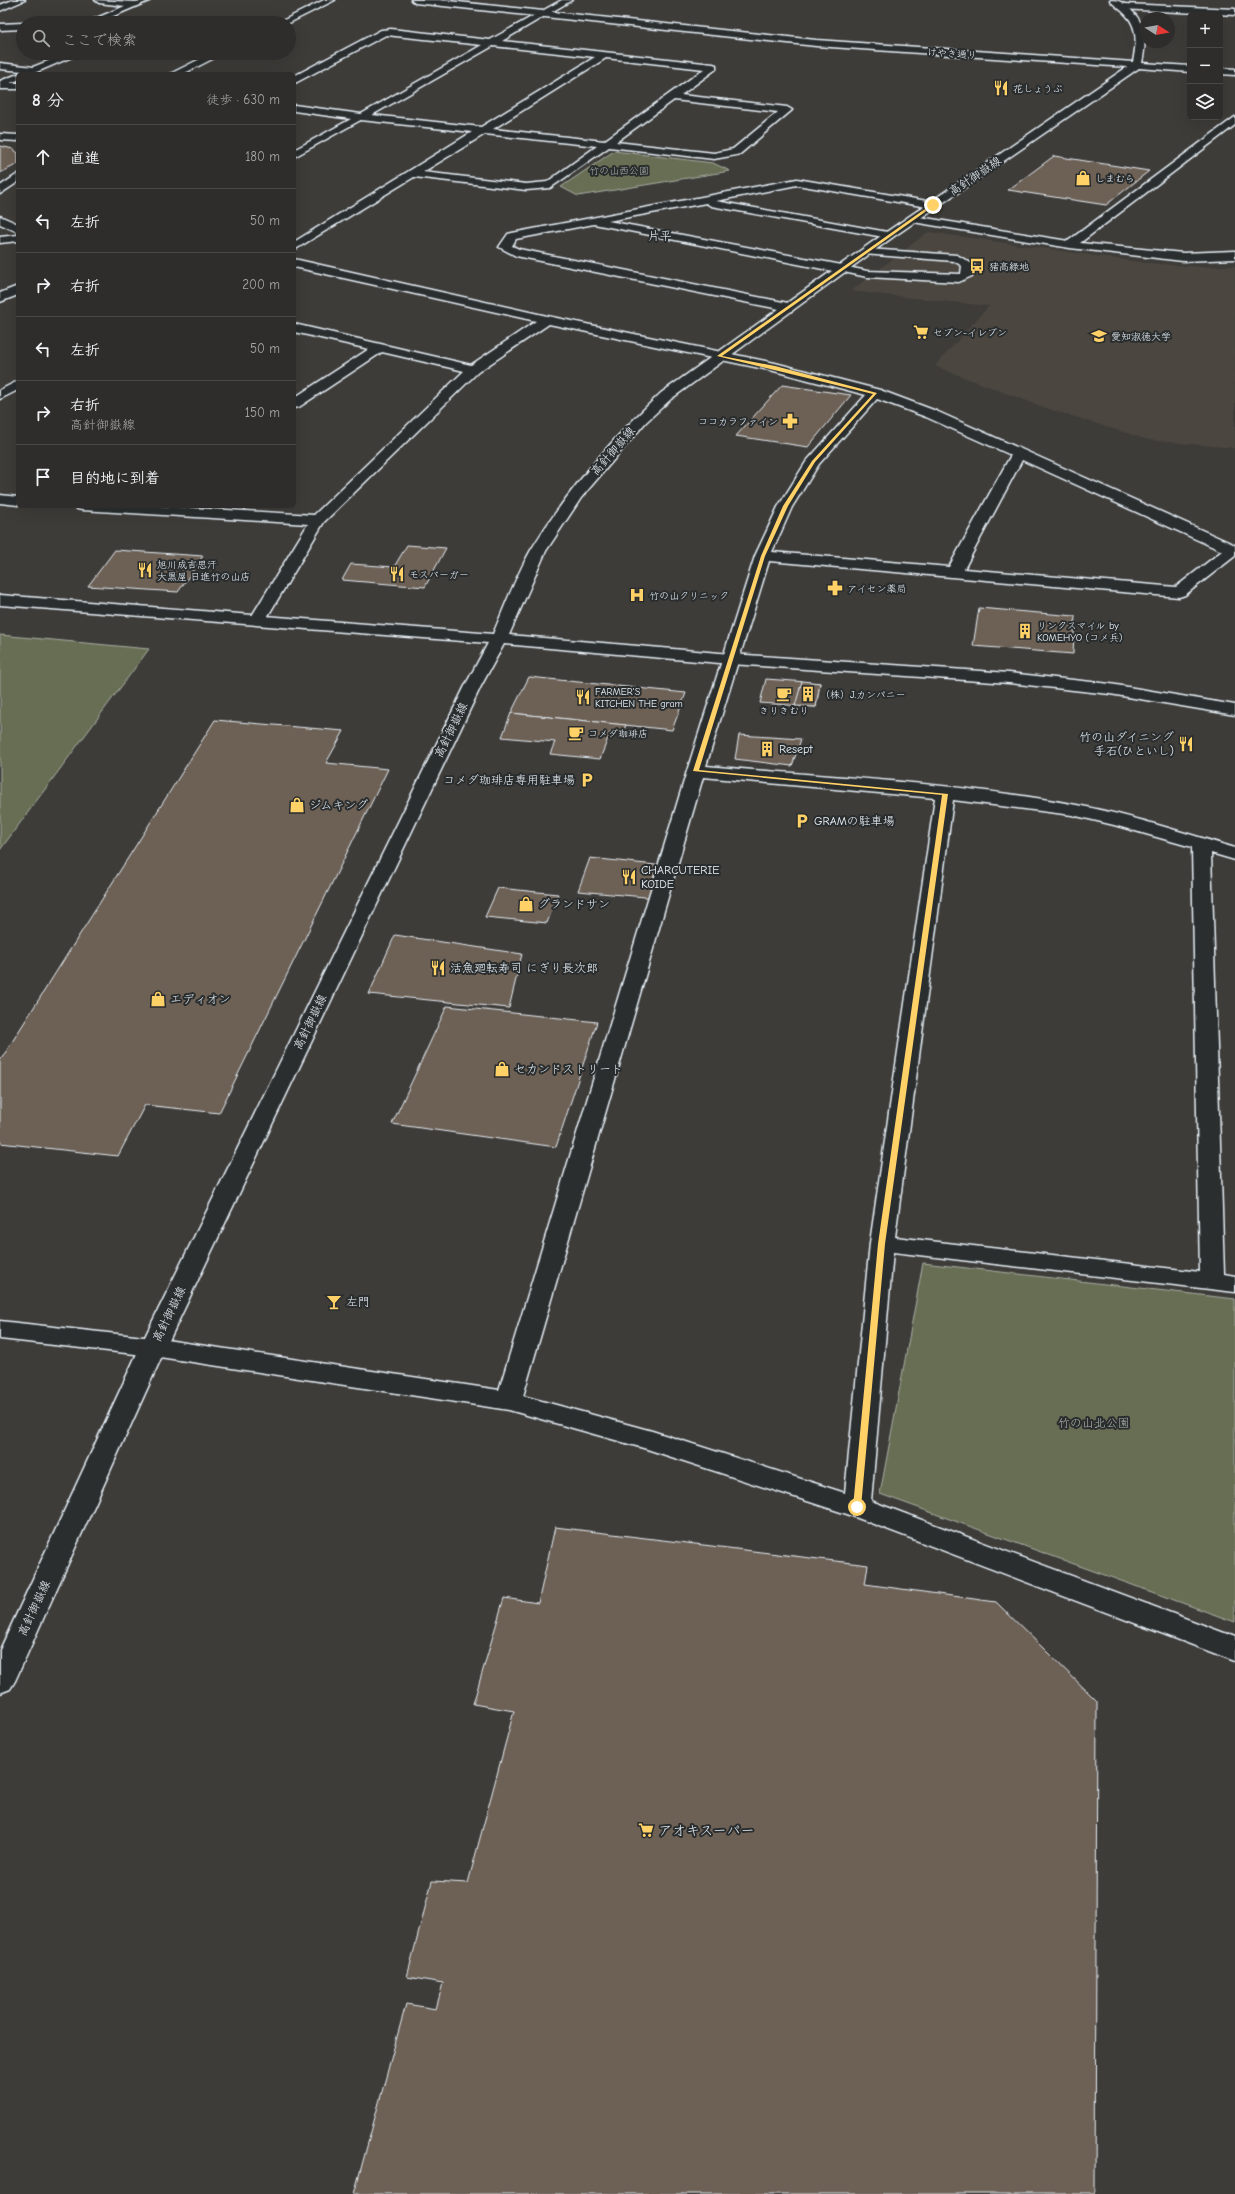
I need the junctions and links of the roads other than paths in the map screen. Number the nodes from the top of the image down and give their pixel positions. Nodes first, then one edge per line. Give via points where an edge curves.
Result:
1 (21, 0) edge
2 (99, 0) edge
3 (147, 0) edge
4 (330, 0) edge
5 (415, 0) edge
6 (568, 0) edge
7 (1114, 0) edge
8 (136, 4) junction
9 (1124, 7) junction
10 (0, 8) edge
11 (1235, 12) edge
12 (543, 14) junction
13 (106, 16) edge
14 (296, 16) edge
15 (16, 26) edge
16 (0, 27) edge
17 (490, 43) junction
18 (605, 55) junction
19 (59, 60) edge
20 (204, 60) edge
21 (1137, 65) junction
22 (0, 66) edge
23 (1187, 69) edge
24 (34, 70) junction
25 (1223, 71) edge
26 (29, 72) edge
27 (179, 72) edge
28 (1235, 72) edge
29 (16, 78) edge
30 (296, 79) edge
31 (0, 85) edge
32 (16, 86) edge
33 (672, 97) junction
34 (296, 108) edge
35 (361, 117) junction
36 (1235, 120) edge
37 (482, 131) junction
38 (0, 137) edge
39 (16, 138) edge
40 (604, 145) junction
41 (296, 153) edge
42 (413, 174) junction
43 (16, 179) edge
44 (0, 191) edge
45 (698, 201) junction
46 (933, 205) junction
47 (0, 219) edge
48 (913, 219) junction
49 (586, 220) junction
50 (16, 228) edge
51 (889, 235) junction
52 (16, 238) edge
53 (0, 240) edge
54 (1070, 245) junction
55 (296, 246) edge
56 (867, 252) junction
57 (1235, 255) edge
58 (296, 263) edge
59 (843, 269) junction
60 (16, 291) edge
61 (0, 298) edge
62 (789, 306) junction
63 (547, 320) junction
64 (296, 328) edge
65 (380, 348) junction
66 (719, 356) junction
67 (473, 369) junction
68 (16, 386) edge
69 (875, 393) junction
70 (0, 395) edge
71 (296, 403) edge
72 (1019, 453) junction
73 (129, 508) edge
74 (152, 509) edge
75 (318, 520) junction
76 (1234, 550) edge
77 (763, 556) junction
78 (954, 572) junction
79 (0, 600) edge
80 (258, 619) junction
81 (499, 639) junction
82 (731, 659) junction
83 (1235, 710) edge
84 (696, 771) junction
85 (945, 794) junction
86 (1201, 844) junction
87 (1235, 854) edge
88 (882, 1244) junction
89 (1212, 1281) junction
90 (1235, 1284) edge
91 (0, 1330) edge
92 (153, 1347) junction
93 (509, 1401) junction
94 (857, 1507) junction
95 (1235, 1649) edge
96 (0, 1681) edge

1 - 10 street
2 - 8 street
3 - 8 street
4 - 14 street
5 - 12 street, けやき通り
6 - 12 street
7 - 9 street
8 - 13 street
9 - 11 street
9 - 21 street via 1138,23 1142,41
12 - 17 street
12 - 21 street, けやき通り via 884,48
15 - 16 street
17 - 18 street
17 - 30 street via 384,32
17 - 35 street
18 - 33 street via 713,67
18 - 37 street
19 - 24 street
20 - 27 street
21 - 23 street, けやき通り
21 - 46 street, 高針御嶽線
22 - 24 street
24 - 26 street
25 - 28 street
29 - 31 street
31 - 32 street
33 - 40 street
33 - 40 street via 787,110 736,152 714,156
34 - 35 street
35 - 37 street
35 - 41 street
36 - 54 street
37 - 40 street
37 - 42 street
38 - 39 street
40 - 42 street via 550,185 526,187
42 - 55 street
43 - 44 street
45 - 46 street via 797,182
45 - 49 street
45 - 51 street
46 - 48 street, 高針御嶽線
47 - 50 street
48 - 51 street, 高針御嶽線
48 - 54 street
49 - 59 street
49 - 62 street via 512,236 505,247 516,252
51 - 56 street, 高針御嶽線
52 - 53 street
54 - 57 street via 1183,257
56 - 59 street, 高針御嶽線
56 - 59 lane via 957,258 968,265 966,276 959,279 867,274
58 - 63 street
59 - 62 street, 高針御嶽線
60 - 61 street
62 - 66 street, 高針御嶽線
63 - 66 street
63 - 67 street
64 - 65 street
65 - 67 street
65 - 71 street
66 - 69 street
66 - 81 street, 高針御嶽線 via 640,419 576,495 538,552
67 - 75 street
68 - 70 street
69 - 72 street via 931,414
69 - 77 street via 813,462 785,506
72 - 76 street
72 - 78 street
73 - 74 street
74 - 75 street
75 - 80 street
76 - 78 street via 1179,592
77 - 78 street
77 - 82 street
79 - 80 street
80 - 81 street
81 - 82 street
81 - 92 street, 高針御嶽線 via 473,686
82 - 83 street via 1008,678 1110,688
82 - 84 street
84 - 85 street
84 - 93 street
85 - 86 street via 1049,806 1135,824
85 - 88 street
86 - 87 street
86 - 89 street
88 - 89 street
88 - 94 street
89 - 90 street
91 - 92 street
92 - 93 street
92 - 96 street, 高針御嶽線
93 - 94 street via 652,1441
94 - 95 street

